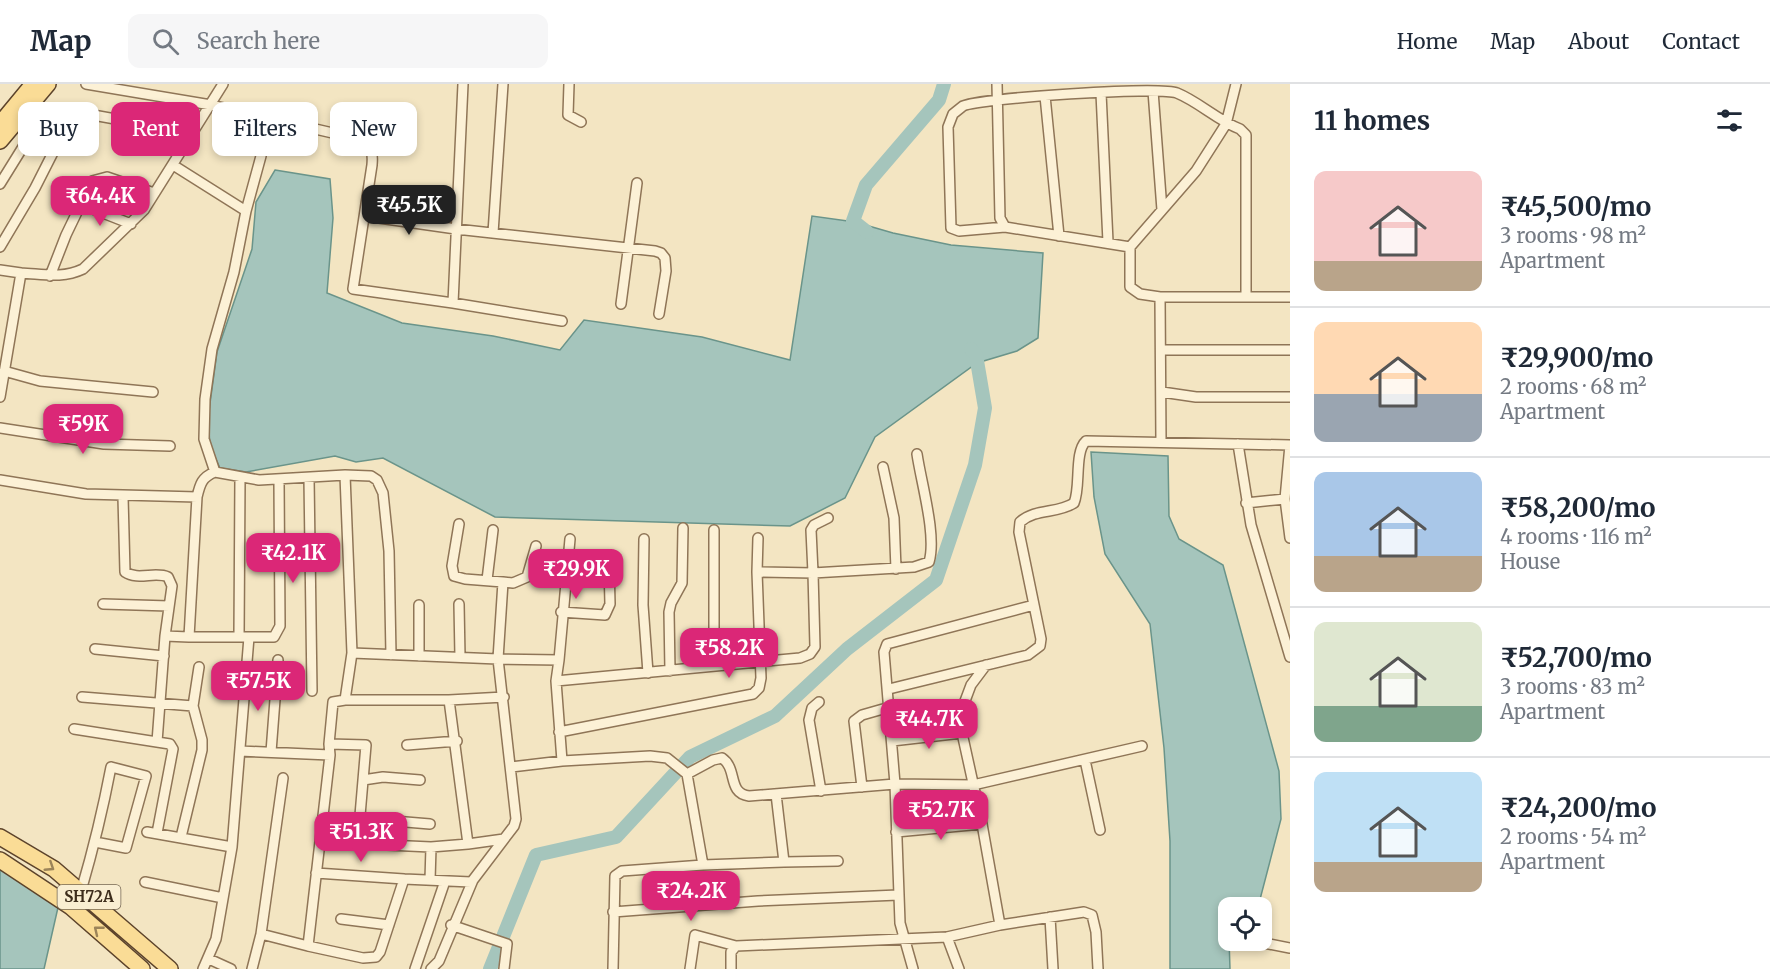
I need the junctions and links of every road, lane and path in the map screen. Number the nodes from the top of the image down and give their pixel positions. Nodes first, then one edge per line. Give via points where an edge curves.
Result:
1 (33, 84) edge
2 (48, 84) edge
3 (86, 84) edge
4 (223, 84) edge
5 (463, 84) edge
6 (503, 84) edge
7 (569, 84) edge
8 (997, 84) edge
9 (1236, 84) edge
10 (1153, 91) junction
11 (1101, 93) junction
12 (1045, 96) junction
13 (998, 102) junction
14 (211, 105) junction
15 (111, 118) edge
16 (200, 122) edge
17 (581, 122) dead end
18 (0, 124) edge
19 (1226, 124) junction
20 (318, 129) edge
21 (0, 141) edge
22 (18, 155) edge
23 (179, 156) edge
24 (261, 156) edge
25 (173, 165) junction
26 (637, 183) dead end
27 (0, 184) edge
28 (154, 193) junction
29 (80, 204) junction
30 (1162, 210) junction
31 (246, 211) junction
32 (365, 216) junction
33 (131, 224) junction
34 (1005, 228) junction
35 (456, 229) junction
36 (493, 233) junction
37 (1059, 236) junction
38 (1108, 242) junction
39 (0, 247) edge
40 (629, 247) junction
41 (1130, 247) junction
42 (0, 270) edge
43 (21, 273) junction
44 (51, 276) junction
45 (1160, 297) junction
46 (1246, 297) junction
47 (1290, 297) edge
48 (453, 303) junction
49 (621, 304) dead end
50 (659, 314) dead end
51 (562, 321) dead end
52 (0, 324) edge
53 (10, 326) junction
54 (1161, 350) junction
55 (1290, 350) edge
56 (4, 371) junction
57 (153, 392) dead end
58 (1162, 392) junction
59 (1290, 396) edge
60 (0, 397) edge
61 (0, 428) edge
62 (1161, 442) junction
63 (1238, 444) junction
64 (1290, 445) edge
65 (170, 446) dead end
66 (917, 454) dead end
67 (883, 466) dead end
68 (215, 472) junction
69 (345, 475) junction
70 (240, 477) junction
71 (309, 478) junction
72 (0, 480) edge
73 (279, 481) junction
74 (123, 497) junction
75 (196, 497) junction
76 (1285, 499) junction
77 (1246, 503) junction
78 (828, 518) dead end
79 (459, 524) dead end
80 (683, 528) dead end
81 (494, 530) dead end
82 (714, 530) dead end
83 (758, 538) dead end
84 (1290, 538) edge
85 (570, 539) dead end
86 (644, 539) dead end
87 (536, 546) dead end
88 (609, 564) dead end
89 (896, 568) junction
90 (757, 572) junction
91 (813, 573) junction
92 (487, 580) junction
93 (503, 582) junction
94 (103, 604) dead end
95 (459, 604) dead end
96 (419, 605) dead end
97 (1034, 605) junction
98 (169, 606) junction
99 (561, 612) junction
100 (165, 636) junction
101 (189, 637) junction
102 (244, 637) junction
103 (95, 649) dead end
104 (352, 653) junction
105 (391, 655) junction
106 (164, 656) junction
107 (419, 656) junction
108 (460, 657) junction
109 (1290, 657) edge
110 (498, 659) junction
111 (278, 660) dead end
112 (559, 660) junction
113 (760, 662) junction
114 (986, 665) junction
115 (714, 666) junction
116 (199, 667) dead end
117 (670, 671) junction
118 (648, 673) junction
119 (556, 681) junction
120 (889, 689) junction
121 (312, 691) dead end
122 (504, 696) junction
123 (81, 698) dead end
124 (345, 700) junction
125 (449, 700) junction
126 (160, 702) junction
127 (819, 702) dead end
128 (193, 706) junction
129 (890, 707) junction
130 (74, 729) dead end
131 (559, 732) junction
132 (962, 733) junction
133 (457, 741) junction
134 (892, 741) junction
135 (157, 742) junction
136 (329, 744) junction
137 (407, 745) dead end
138 (1142, 746) dead end
139 (240, 751) junction
140 (271, 752) junction
141 (330, 755) junction
142 (1085, 760) junction
143 (562, 761) junction
144 (511, 767) junction
145 (686, 772) junction
146 (283, 778) dead end
147 (363, 780) junction
148 (420, 780) dead end
149 (895, 784) junction
150 (973, 785) junction
151 (862, 787) junction
152 (821, 790) junction
153 (776, 794) junction
154 (357, 821) junction
155 (430, 824) dead end
156 (982, 824) junction
157 (1100, 830) dead end
158 (897, 832) junction
159 (0, 837) edge
160 (182, 837) junction
161 (504, 839) junction
162 (95, 842) junction
163 (468, 844) junction
164 (231, 847) junction
165 (431, 847) junction
166 (0, 860) edge
167 (838, 861) dead end
168 (784, 862) junction
169 (703, 865) junction
170 (316, 873) junction
171 (404, 879) junction
172 (430, 880) junction
173 (445, 881) junction
174 (145, 882) dead end
175 (471, 882) junction
176 (81, 891) junction
177 (898, 895) junction
178 (223, 898) junction
179 (613, 912) junction
180 (1050, 917) junction
181 (340, 919) dead end
182 (389, 925) junction
183 (452, 925) junction
184 (1000, 925) junction
185 (261, 934) junction
186 (947, 936) junction
187 (903, 937) junction
188 (1272, 945) edge
189 (308, 946) junction
190 (736, 946) junction
191 (1290, 948) edge
192 (208, 959) junction
193 (142, 969) edge
194 (170, 969) edge
195 (203, 969) edge
196 (231, 969) edge
197 (252, 969) edge
198 (415, 969) edge
199 (431, 969) edge
200 (504, 969) edge
201 (613, 969) edge
202 (690, 969) edge
203 (731, 969) edge
204 (914, 969) edge
205 (959, 969) edge
206 (1053, 969) edge
207 (1098, 969) edge

1 - 18 main road
2 - 21 main road
3 - 14 street
4 - 14 street
5 - 35 street
6 - 36 street
7 - 17 street via 568,115
8 - 13 street
9 - 19 street
10 - 11 street
10 - 19 street via 1177,93
10 - 30 street
11 - 12 street
11 - 38 street
12 - 13 street
12 - 37 street
13 - 34 street via 1000,218
13 - 34 street via 970,103 953,114 948,127 950,219 951,228 959,231
14 - 16 street
15 - 39 street via 77,114 67,125
19 - 30 street via 1196,171
19 - 46 street via 1246,135
20 - 32 street via 369,145 373,154
22 - 27 street
23 - 25 street
24 - 31 street
25 - 28 street
25 - 31 street
26 - 40 street
28 - 29 street via 99,177 92,181
28 - 33 street
29 - 33 street
29 - 44 street
30 - 41 street
31 - 68 street via 237,263 212,349 205,399 204,439
32 - 35 street
32 - 48 street via 353,289
33 - 44 street via 83,269
34 - 37 street
35 - 36 street
35 - 48 street
36 - 40 street
37 - 38 street
38 - 41 street
40 - 49 street
40 - 50 street via 655,251 665,258
41 - 45 street via 1130,287 1140,294
42 - 43 street
43 - 44 street
43 - 53 street
45 - 46 street
45 - 54 street
46 - 47 street
48 - 51 street
52 - 53 street
53 - 56 street
54 - 55 street
54 - 58 street
56 - 57 street via 40,381
56 - 60 street
58 - 59 street via 1196,397
58 - 62 street
61 - 65 street via 104,444
62 - 63 street
62 - 97 street via 1086,441 1080,453 1074,503 1038,512 1020,522
63 - 64 street
63 - 77 street
64 - 76 street
66 - 89 street via 931,554 923,566
67 - 89 street via 894,518
68 - 70 street
68 - 75 street via 200,482
69 - 71 street
69 - 104 street
69 - 105 street via 371,476 383,493 389,551
70 - 73 street
70 - 102 street
71 - 73 street
71 - 121 street
72 - 74 street
73 - 102 street via 280,626 274,637
74 - 75 street
74 - 98 street via 125,572 168,577
75 - 101 street
76 - 77 street
76 - 84 street
77 - 109 street
78 - 91 street via 811,530
79 - 92 street via 454,576
80 - 117 street via 682,584 669,612
81 - 92 street
82 - 115 street
83 - 90 street
85 - 99 street
86 - 118 street
87 - 93 street via 527,577 513,583
88 - 99 street via 610,604 605,615
89 - 91 street
90 - 91 street
90 - 113 street
91 - 113 street via 814,647 810,654
92 - 93 street
93 - 110 street
94 - 98 street
95 - 108 street
96 - 107 street
97 - 114 street via 1040,646 1028,654
97 - 120 street via 887,644 884,652
98 - 100 street
99 - 112 street
100 - 101 street
100 - 106 street
101 - 102 street
102 - 139 street
103 - 106 street
104 - 105 street
104 - 124 street
105 - 107 street
106 - 126 street
107 - 108 street
108 - 110 street
110 - 112 street
110 - 122 street
111 - 140 street
112 - 119 street
113 - 115 street
113 - 131 street via 759,688 753,694
114 - 120 street
114 - 132 street via 965,701
115 - 117 street
116 - 128 street
117 - 118 street
118 - 119 street
119 - 131 street
120 - 129 street
122 - 125 street
122 - 144 street
123 - 126 street
124 - 125 street
124 - 136 street via 334,701 332,705
125 - 133 street
126 - 128 street
126 - 135 street
127 - 152 street via 812,708 809,720
128 - 160 street via 202,740
129 - 134 street
129 - 151 street via 854,721
130 - 135 street
131 - 143 street
132 - 134 street
132 - 150 street
133 - 137 street
133 - 163 street
134 - 149 street
135 - 160 street via 170,744 173,749 152,832
136 - 141 street
136 - 147 street via 366,746
138 - 142 street
139 - 140 street
139 - 164 street
140 - 141 street
141 - 170 street
142 - 150 street
142 - 157 street
143 - 144 street
143 - 145 street via 650,756 676,763
144 - 161 street via 516,819
145 - 153 street via 722,758 740,795
145 - 169 street
146 - 185 street
147 - 148 street
147 - 154 street
149 - 150 street
149 - 151 street
149 - 158 street
150 - 156 street
151 - 152 street
152 - 153 street
153 - 168 street
154 - 155 street
154 - 165 street via 361,842
156 - 158 street
156 - 184 street
158 - 177 street
159 -> 176 main road, SH72A via 54,869
160 - 164 street
161 - 163 street
161 - 175 street
162 - 162 street via 111,767 146,776 126,848
162 - 176 street
163 - 165 street
164 - 178 street
165 - 172 street
193 -> 166 main road, SH72A via 71,907
167 - 168 street
168 - 169 street
169 - 179 street via 618,873 613,885
170 - 171 street
170 - 189 street
171 - 172 street
171 - 182 street
172 - 173 street
173 - 175 street
173 - 198 street
174 - 178 street
175 - 183 street
176 - 194 main road, SH72A
177 - 179 street
177 - 187 street
178 - 192 street
179 - 201 street
180 - 184 street
180 - 206 street
180 - 207 street via 1084,912 1092,915
181 - 182 street
182 - 189 street via 380,952 371,958
183 - 199 street via 439,961
183 - 200 street via 504,941 508,948
184 - 186 street
185 - 189 street
185 - 197 street
186 - 187 street
186 - 205 street
187 - 190 street
187 - 204 street
188 - 191 street
190 - 202 street via 695,935
190 - 203 street
192 - 195 street
192 - 196 street

